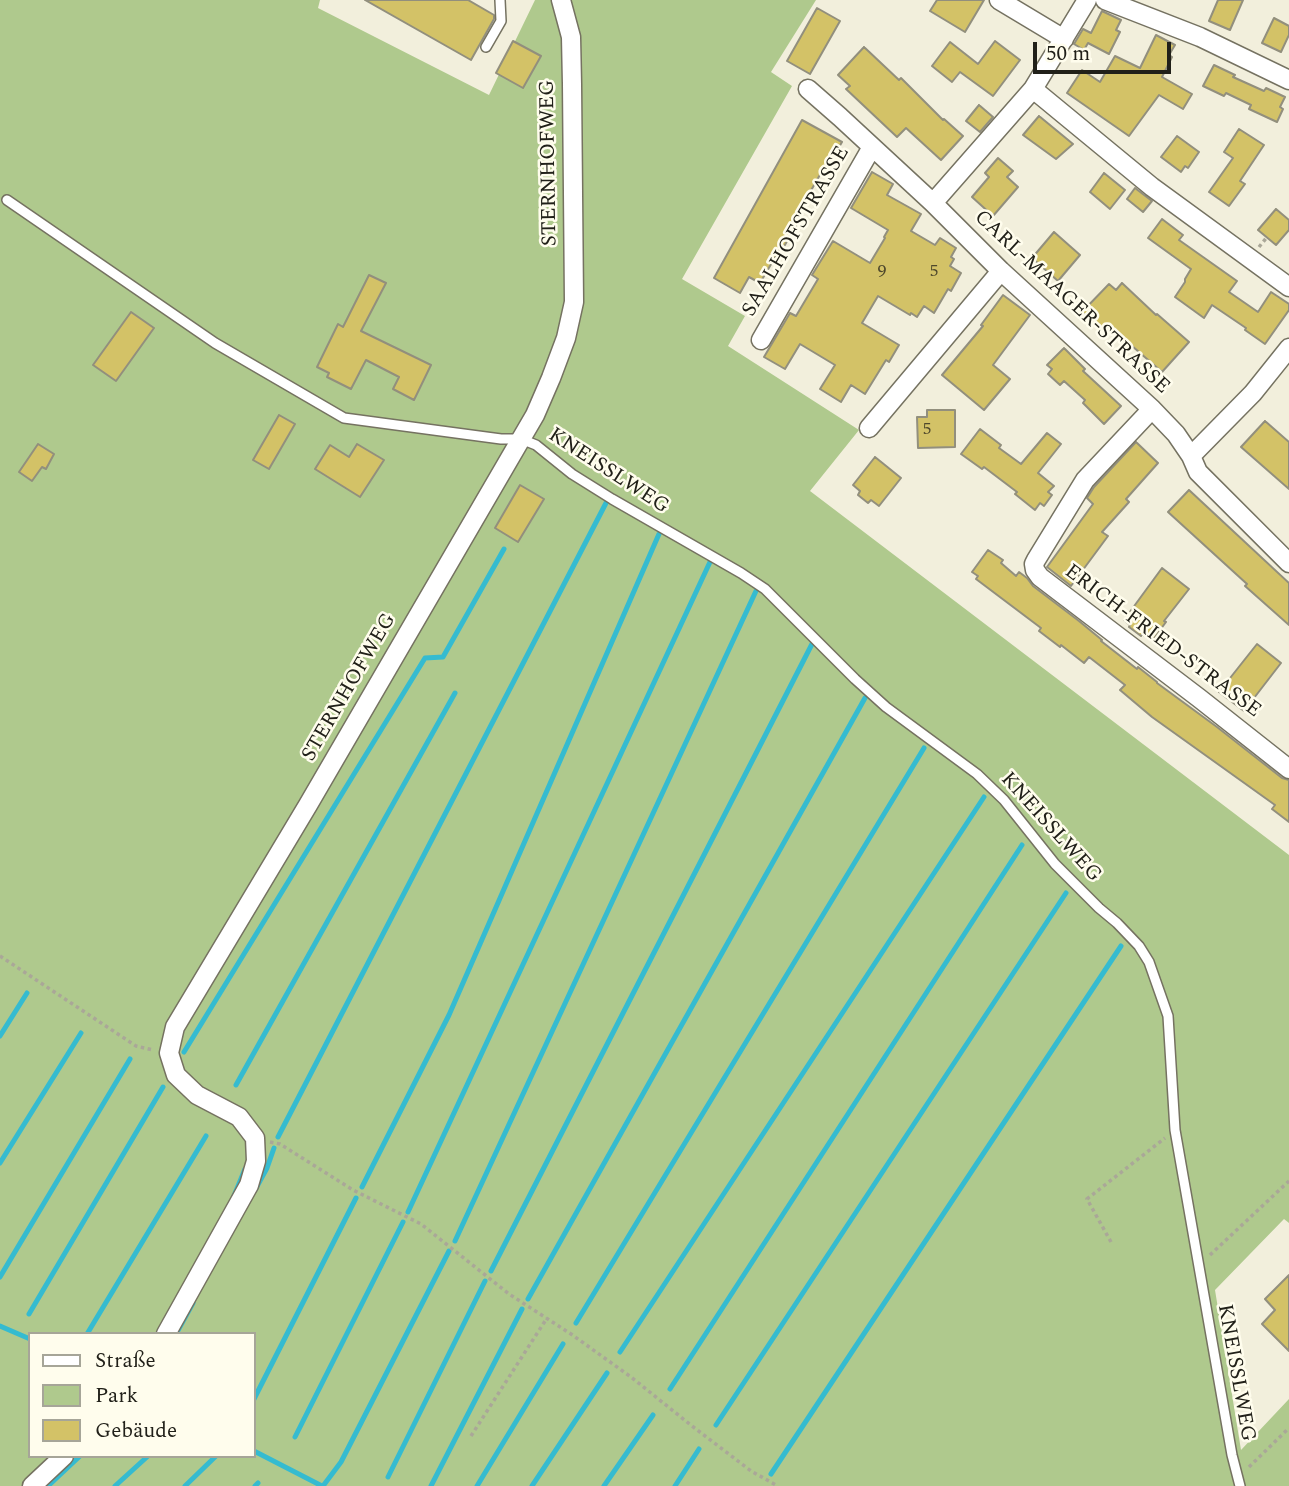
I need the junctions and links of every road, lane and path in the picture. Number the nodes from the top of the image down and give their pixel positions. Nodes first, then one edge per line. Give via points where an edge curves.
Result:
1 (499, 0) edge
2 (561, 0) edge
3 (999, 0) edge
4 (1087, 0) edge
5 (1105, 0) edge
6 (1064, 39) junction
7 (486, 47) dead end
8 (1289, 80) edge
9 (808, 89) dead end
10 (1033, 89) junction
11 (872, 147) junction
12 (7, 200) dead end
13 (933, 203) junction
14 (1001, 271) junction
15 (1289, 287) edge
16 (761, 340) dead end
17 (1289, 348) edge
18 (1152, 410) junction
19 (869, 428) dead end
20 (521, 439) junction
21 (1191, 456) junction
22 (1289, 563) edge
23 (1289, 769) edge
24 (1, 956) edge
25 (169, 1053) junction
26 (1175, 1130) junction
27 (255, 1138) junction
28 (1289, 1181) edge
29 (1111, 1242) dead end
30 (1198, 1266) junction
31 (547, 1318) junction
32 (167, 1332) edge
33 (1289, 1428) edge
34 (471, 1436) dead end
35 (62, 1458) edge
36 (1239, 1482) edge
37 (776, 1485) edge
38 (32, 1486) edge

1 - 7 lane via 501,21
2 - 20 street, STERNHOFWEG via 571,37 575,302 551,378
3 - 6 street
4 - 6 street
5 - 8 street via 1200,37
6 - 10 street
9 - 11 street, CARL-MAAGER-STRASSE
10 - 13 street
10 - 15 street via 1152,187
11 - 13 street, CARL-MAAGER-STRASSE
11 - 16 street, SAALHOFSTRASSE
12 - 20 lane via 215,343 344,418
13 - 14 street, CARL-MAAGER-STRASSE
14 - 18 street, CARL-MAAGER-STRASSE
14 - 19 street
17 - 21 street via 1254,393
18 - 21 street, CARL-MAAGER-STRASSE
18 - 23 street, ERICH-FRIED-STRASSE via 1085,480 1036,560 1035,570
20 - 25 street, STERNHOFWEG via 175,1027
20 - 26 lane, KNEISSLWEG via 765,589 855,680 1004,800 1055,864 1125,930 1149,962 1168,1016
21 - 22 street, CARL-MAAGER-STRASSE via 1198,472
24 - 25 path via 136,1046
25 - 27 street via 176,1075 197,1095 239,1117
26 - 29 path via 1087,1199
26 - 30 lane, KNEISSLWEG
27 - 31 path via 280,1144 353,1190 421,1224
27 - 32 street via 256,1161 248,1185
28 - 30 path
30 - 36 lane, KNEISSLWEG
31 - 34 path
31 - 37 path
33 - 36 path
35 - 38 street

